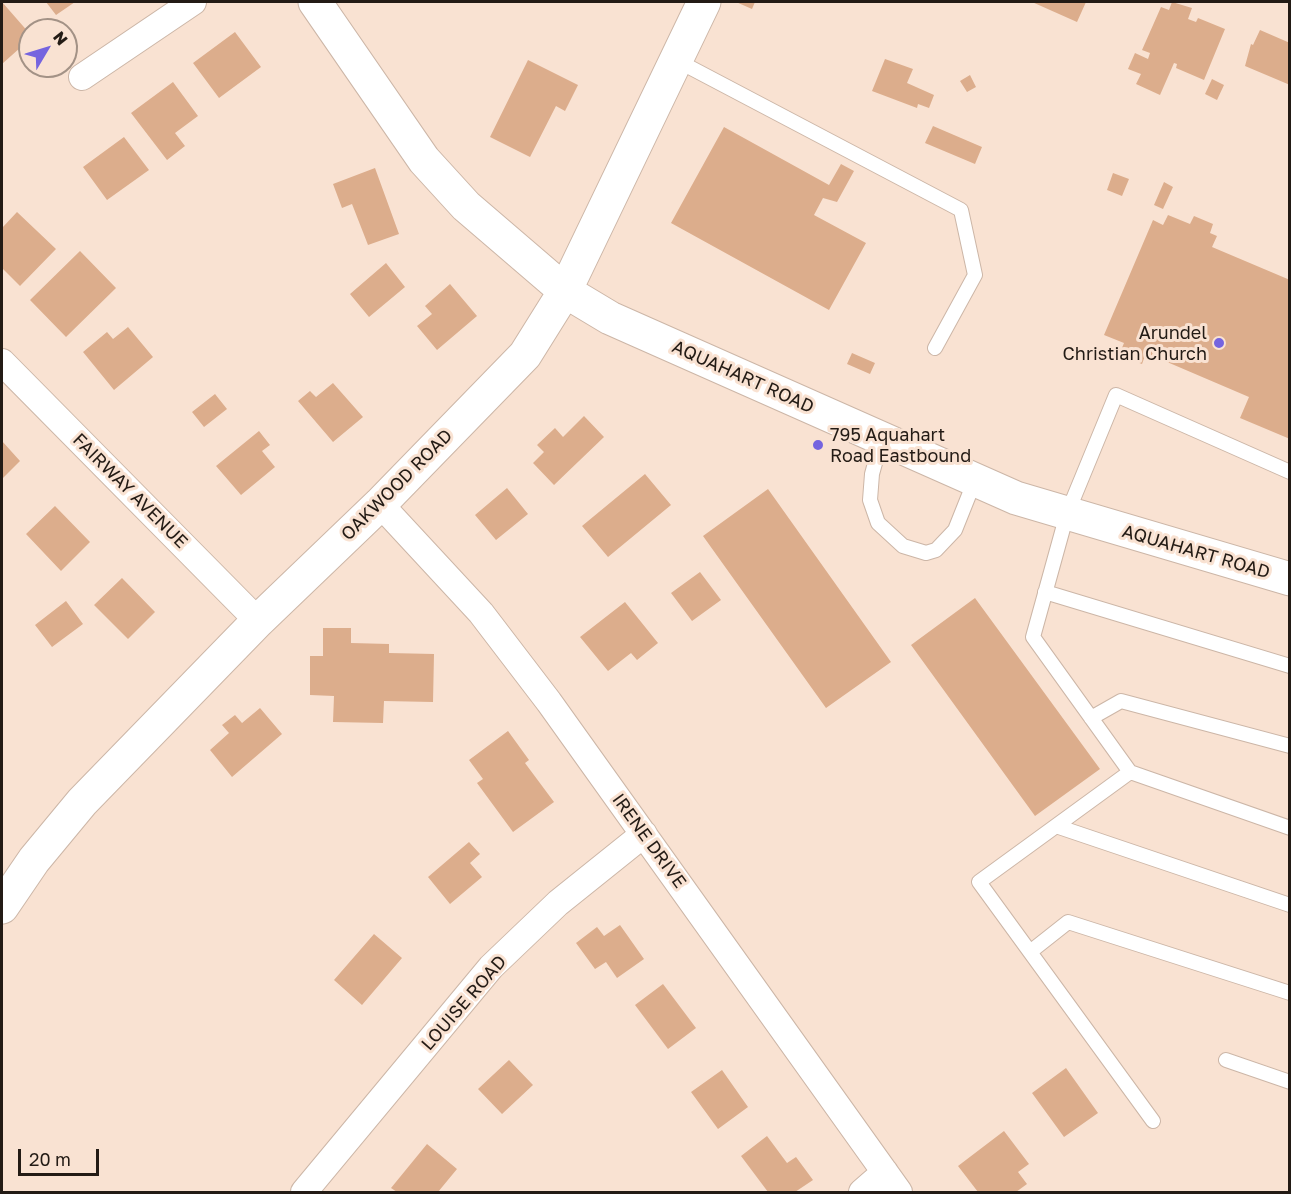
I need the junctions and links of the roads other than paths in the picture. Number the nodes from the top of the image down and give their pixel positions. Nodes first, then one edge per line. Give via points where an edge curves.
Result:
1 (193, 2) edge
2 (315, 2) edge
3 (704, 2) edge
4 (676, 60) junction
5 (82, 77) dead end
6 (565, 291) junction
7 (935, 348) dead end
8 (2, 362) edge
9 (882, 438) junction
10 (1290, 472) edge
11 (975, 480) junction
12 (380, 504) junction
13 (1067, 514) junction
14 (1290, 579) edge
15 (1045, 592) junction
16 (258, 621) junction
17 (1290, 666) edge
18 (1091, 718) junction
19 (1290, 746) edge
20 (1130, 772) junction
21 (1056, 826) junction
22 (1290, 828) edge
23 (644, 834) junction
24 (1290, 905) edge
25 (2, 907) edge
26 (1030, 952) junction
27 (1290, 993) edge
28 (1226, 1060) dead end
29 (1290, 1082) edge
30 (1153, 1121) dead end
31 (885, 1172) junction
32 (304, 1192) edge
33 (862, 1192) edge
34 (899, 1192) edge

1 - 5 street
2 - 6 street, AQUAHART ROAD via 424,160 466,206
3 - 4 street, OAKWOOD ROAD
4 - 6 street, OAKWOOD ROAD
4 - 7 lane via 961,210 975,275
6 - 9 street, AQUAHART ROAD via 610,318
6 - 12 street, OAKWOOD ROAD via 525,355
8 - 16 street, FAIRWAY AVENUE
9 - 11 street, AQUAHART ROAD
9 - 11 lane via 870,500 878,523 903,546 926,553 936,550 955,530
10 - 13 lane via 1116,395
11 - 13 street, AQUAHART ROAD
12 - 16 street, OAKWOOD ROAD
12 - 23 street, IRENE DRIVE via 481,613
13 - 14 street, AQUAHART ROAD
13 - 15 lane
15 - 17 lane
15 - 18 lane via 1033,637
16 - 25 street, OAKWOOD ROAD via 82,802 34,860
18 - 19 lane via 1121,701
18 - 20 lane
20 - 21 lane
20 - 22 lane
21 - 24 lane
21 - 26 lane via 979,882
23 - 31 street, IRENE DRIVE
23 - 32 street, LOUISE ROAD via 558,903 491,967
26 - 27 lane via 1068,922
26 - 30 lane
28 - 29 lane
31 - 33 street
31 - 34 street, IRENE DRIVE

